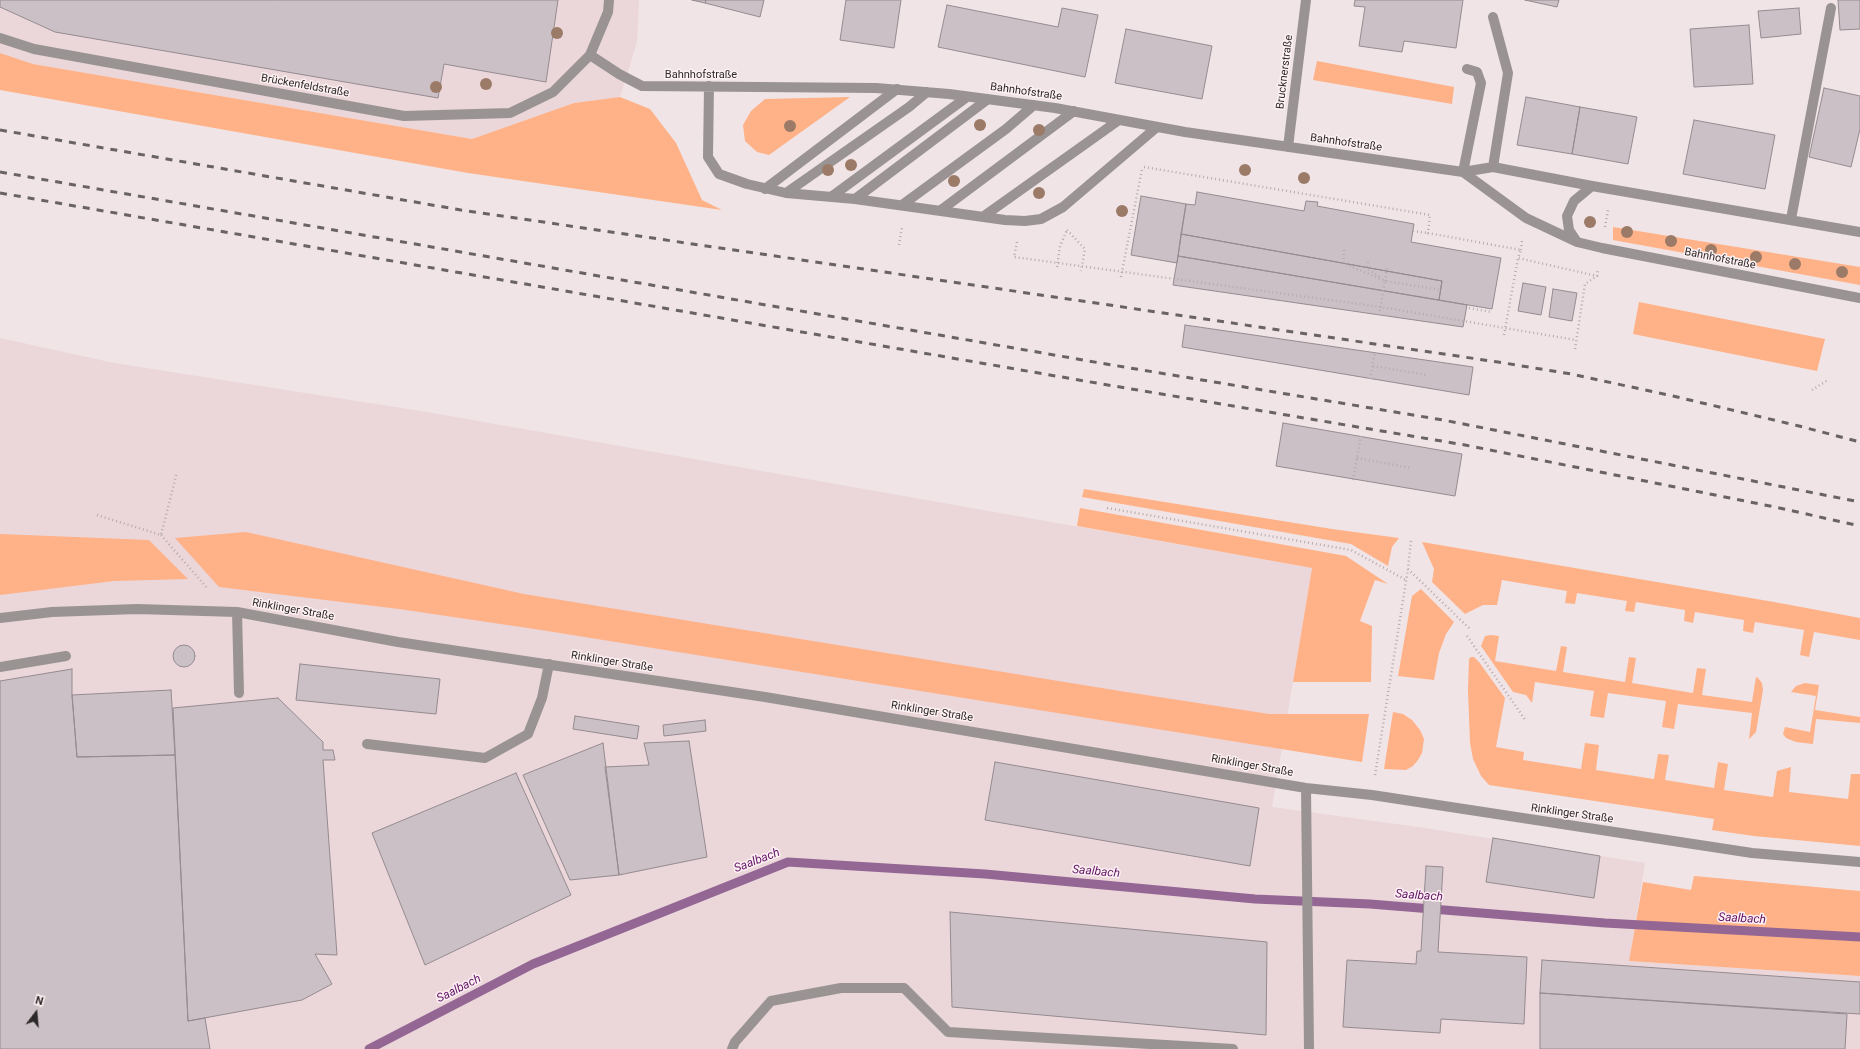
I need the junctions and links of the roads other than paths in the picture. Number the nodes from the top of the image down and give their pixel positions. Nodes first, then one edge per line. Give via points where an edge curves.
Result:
1 (609, 0) edge
2 (1306, 0) edge
3 (1831, 8) dead end
4 (1493, 17) dead end
5 (0, 38) edge
6 (590, 55) junction
7 (1467, 70) dead end
8 (709, 86) junction
9 (897, 89) junction
10 (927, 92) junction
11 (967, 97) junction
12 (988, 99) junction
13 (1034, 105) junction
14 (1074, 111) junction
15 (1119, 120) junction
16 (1157, 127) junction
17 (1288, 147) junction
18 (1493, 167) junction
19 (1464, 172) junction
20 (1592, 186) junction
21 (765, 189) junction
22 (786, 193) junction
23 (831, 197) junction
24 (855, 199) junction
25 (902, 205) junction
26 (941, 210) junction
27 (984, 216) junction
28 (1790, 219) junction
29 (1860, 232) edge
30 (1577, 242) junction
31 (1860, 298) edge
32 (237, 612) junction
33 (0, 618) edge
34 (66, 656) dead end
35 (549, 664) junction
36 (0, 667) edge
37 (239, 693) dead end
38 (367, 744) dead end
39 (1306, 788) junction
40 (1860, 862) edge
41 (732, 1049) edge
42 (1233, 1049) edge
43 (1309, 1049) edge

1 - 6 street via 608,12
2 - 17 street, Brucknerstraße
3 - 28 street
4 - 18 street via 1508,74
5 - 6 street, Brückenfeldstraße via 34,49 404,116 510,113 553,92
6 - 8 street, Bahnhofstraße via 642,86
7 - 19 street via 1477,72 1481,83
8 - 9 street, Bahnhofstraße
8 - 21 street via 708,157 719,174
9 - 10 street, Bahnhofstraße
9 - 21 street
10 - 11 street, Bahnhofstraße
10 - 22 street
11 - 12 street, Bahnhofstraße
11 - 23 street
12 - 13 street, Bahnhofstraße
12 - 24 street
13 - 14 street, Bahnhofstraße
13 - 25 street
14 - 15 street, Bahnhofstraße
14 - 26 street
15 - 16 street, Bahnhofstraße
15 - 27 street
16 - 17 street, Bahnhofstraße
16 - 27 street via 1063,208 1041,219 1021,221
17 - 19 street, Bahnhofstraße
18 - 19 street, Bahnhofstraße
18 - 20 street, Bahnhofstraße
19 - 30 street, Bahnhofstraße via 1526,218
20 - 28 street, Bahnhofstraße
20 - 30 street via 1574,201 1567,216 1569,230
21 - 22 street
22 - 23 street
23 - 24 street
24 - 25 street
25 - 26 street
26 - 27 street
28 - 29 street, Bahnhofstraße
30 - 31 street, Bahnhofstraße
32 - 33 street, Rinklinger Straße via 137,609 52,612
32 - 35 street, Rinklinger Straße via 398,642
32 - 37 street
34 - 36 street
35 - 38 street via 542,698 528,734 485,758
35 - 39 street, Rinklinger Straße via 796,702
39 - 40 street, Rinklinger Straße via 1372,795 1752,853
39 - 43 street
41 - 42 street via 735,1042 771,1001 841,988 904,988 948,1032

